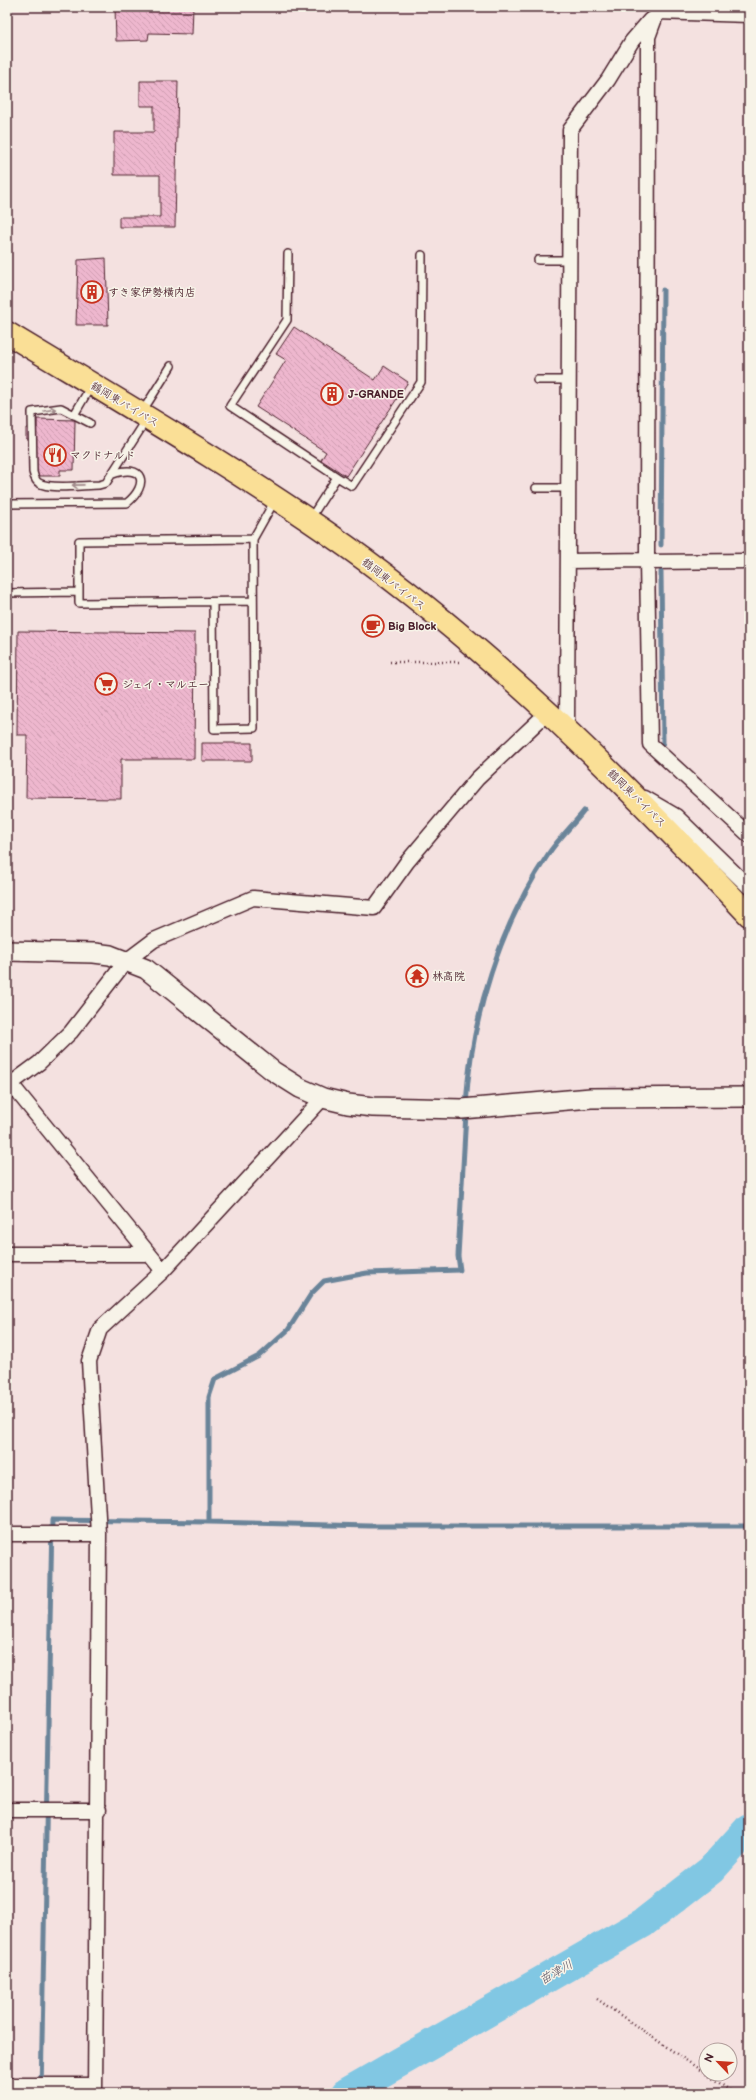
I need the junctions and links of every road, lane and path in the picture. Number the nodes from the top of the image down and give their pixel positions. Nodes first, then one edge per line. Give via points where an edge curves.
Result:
1 (658, 10) edge
2 (749, 15) edge
3 (288, 254) dead end
4 (422, 254) dead end
5 (538, 260) dead end
6 (570, 260) junction
7 (7, 333) edge
8 (170, 366) dead end
9 (537, 380) dead end
10 (569, 380) junction
11 (92, 384) junction
12 (74, 415) junction
13 (144, 415) junction
14 (90, 423) dead end
15 (113, 474) junction
16 (337, 477) junction
17 (536, 488) dead end
18 (568, 488) junction
19 (276, 499) junction
20 (7, 504) edge
21 (309, 521) junction
22 (253, 539) junction
23 (568, 561) junction
24 (648, 561) junction
25 (749, 561) edge
26 (7, 592) edge
27 (79, 592) junction
28 (253, 601) junction
29 (213, 602) junction
30 (390, 662) dead end
31 (460, 662) dead end
32 (548, 712) junction
33 (567, 729) junction
34 (628, 787) junction
35 (749, 835) edge
36 (749, 887) edge
37 (749, 915) edge
38 (9, 953) edge
39 (126, 961) junction
40 (9, 1081) edge
41 (749, 1097) edge
42 (323, 1098) junction
43 (7, 1254) edge
44 (149, 1254) junction
45 (163, 1271) junction
46 (7, 1534) edge
47 (99, 1534) junction
48 (7, 1810) edge
49 (98, 1810) junction
50 (597, 1998) dead end
51 (698, 2068) edge
52 (718, 2082) edge
53 (7, 2085) edge
54 (95, 2089) edge
55 (734, 2093) edge

1 - 2 street
1 - 6 street via 632,41 608,80 570,130
1 - 24 street via 648,37
3 - 16 lane via 287,320 230,406
4 - 16 lane via 421,382 352,486
5 - 6 lane
6 - 10 street
7 - 11 highway, 鶴岡東バイパス
8 - 13 lane
9 - 10 lane
10 - 18 street
11 - 12 lane
11 - 13 highway, 鶴岡東バイパス
12 - 14 lane
15 -> 12 lane via 106,483 98,485 48,486 35,479 32,412 61,408
13 - 15 lane
13 - 19 highway, 鶴岡東バイパス
15 - 20 lane via 124,470 138,474 140,491 127,503
16 - 21 lane
17 - 18 lane
18 - 23 street
19 - 21 highway, 鶴岡東バイパス
19 - 22 lane
21 - 32 highway, 鶴岡東バイパス via 414,599
22 - 27 lane via 79,541
22 - 28 lane
23 - 24 street
23 - 33 street
24 - 25 street
24 - 35 street via 650,744
26 - 27 lane
27 - 29 lane via 79,603
28 - 29 lane
28 - 29 lane via 254,728 214,729
30 - 31 path
32 - 33 highway, 鶴岡東バイパス
32 - 39 street via 477,779 407,862 374,908 253,898 154,940
33 - 34 highway, 鶴岡東バイパス
34 - 36 street via 676,816
34 - 37 highway, 鶴岡東バイパス
38 - 39 street via 94,953
39 - 40 street via 71,1032 39,1063
39 - 42 street via 146,969 273,1071 300,1088
40 - 44 street
41 - 42 street via 591,1098 462,1109 373,1107
42 - 45 street
43 - 44 street
44 - 45 street
45 - 47 street via 100,1330 89,1361
46 - 47 street
47 - 49 street
48 - 49 street
49 - 54 street
50 - 51 path
52 - 55 path
53 - 54 street

